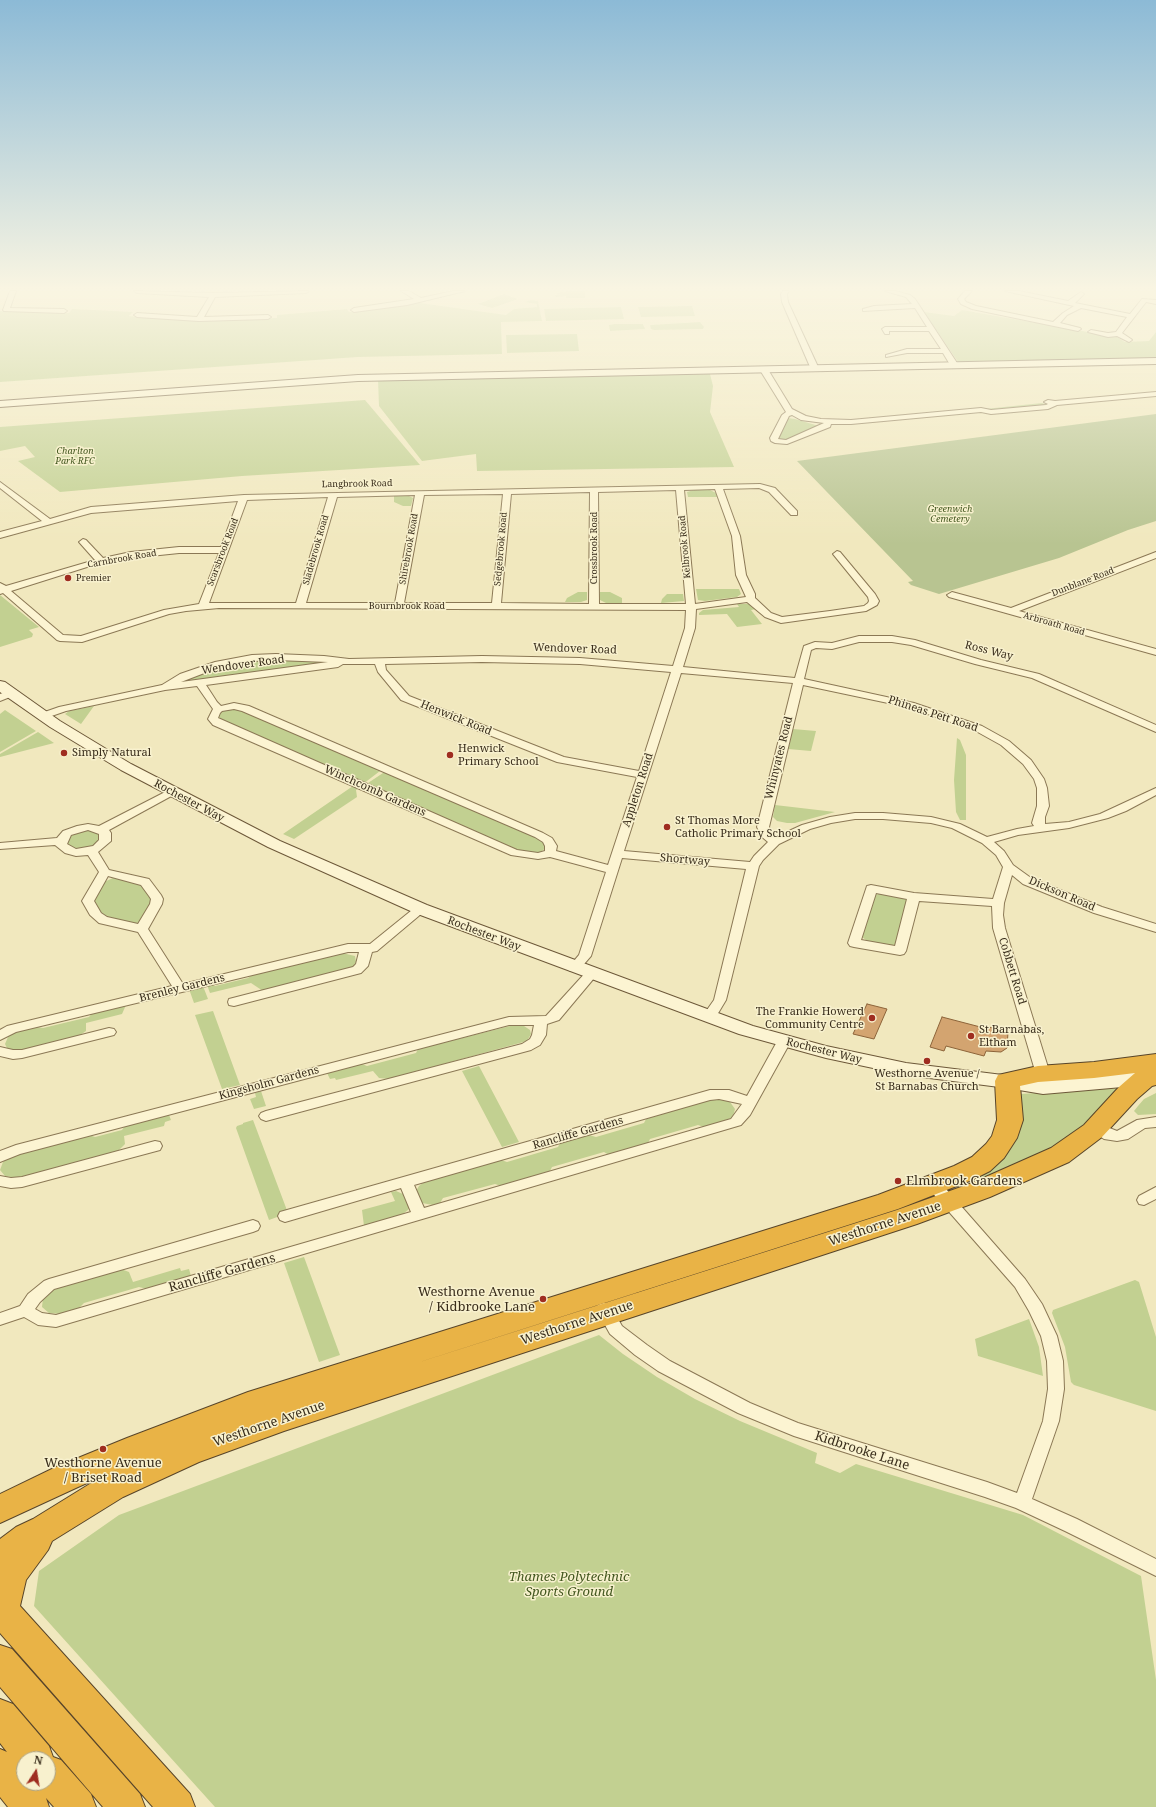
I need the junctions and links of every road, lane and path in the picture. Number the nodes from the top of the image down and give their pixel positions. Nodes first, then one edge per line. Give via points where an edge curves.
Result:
1 (494, 375) edge
2 (767, 375) edge
3 (1156, 394) edge
4 (0, 404) edge
5 (792, 414) junction
6 (828, 422) junction
7 (0, 484) edge
8 (718, 487) junction
9 (680, 488) junction
10 (594, 489) junction
11 (507, 491) junction
12 (420, 493) junction
13 (332, 495) junction
14 (244, 498) junction
15 (794, 513) dead end
16 (48, 521) junction
17 (0, 535) edge
18 (83, 542) dead end
19 (224, 550) junction
20 (837, 554) dead end
21 (1156, 555) edge
22 (101, 561) junction
23 (1, 589) edge
24 (952, 595) dead end
25 (748, 599) junction
26 (203, 606) junction
27 (300, 606) junction
28 (399, 606) junction
29 (496, 606) junction
30 (594, 607) junction
31 (691, 607) junction
32 (1012, 612) junction
33 (807, 648) joint
34 (1155, 651) edge
35 (349, 662) junction
36 (380, 662) junction
37 (677, 668) junction
38 (798, 681) junction
39 (200, 682) junction
40 (165, 687) junction
41 (4, 692) edge
42 (219, 709) junction
43 (43, 716) junction
44 (1156, 729) edge
45 (643, 775) junction
46 (1156, 791) edge
47 (171, 792) junction
48 (1042, 828) junction
49 (101, 830) junction
50 (61, 841) junction
51 (986, 841) junction
52 (775, 842) junction
53 (0, 846) edge
54 (91, 851) junction
55 (550, 853) junction
56 (618, 854) junction
57 (753, 866) junction
58 (1009, 867) junction
59 (613, 868) junction
60 (105, 872) junction
61 (914, 897) junction
62 (998, 902) junction
63 (422, 910) junction
64 (1156, 928) edge
65 (142, 929) junction
66 (366, 949) junction
67 (574, 968) junction
68 (591, 974) junction
69 (179, 988) junction
70 (234, 1002) dead end
71 (709, 1017) junction
72 (541, 1022) junction
73 (109, 1032) dead end
74 (0, 1036) edge
75 (784, 1041) junction
76 (0, 1051) edge
77 (1152, 1072) edge
78 (1044, 1074) junction
79 (1007, 1081) junction
80 (750, 1102) junction
81 (266, 1116) dead end
82 (1156, 1122) edge
83 (1097, 1128) junction
84 (155, 1146) dead end
85 (0, 1157) edge
86 (0, 1181) edge
87 (406, 1183) junction
88 (942, 1194) junction
89 (420, 1215) junction
90 (285, 1216) dead end
91 (253, 1226) dead end
92 (601, 1304) junction
93 (26, 1310) junction
94 (0, 1319) edge
95 (1022, 1503) junction
96 (0, 1508) edge
97 (44, 1529) junction
98 (0, 1559) edge
99 (1156, 1568) edge
100 (1, 1609) edge
101 (0, 1661) edge
102 (0, 1716) edge
103 (29, 1751) edge
104 (0, 1767) edge
105 (56, 1782) edge
106 (31, 1807) edge
107 (78, 1807) edge
108 (127, 1807) edge
109 (177, 1807) edge

1 - 4 street via 358,378
2 - 5 street
3 - 6 street via 1055,403 1048,407 991,412 981,410
5 - 6 street
5 - 6 street via 786,415 774,438 775,441 787,442 827,425
7 - 16 street
8 - 9 street, Langbrook Road
8 - 15 street, Langbrook Road via 767,487
8 - 25 street via 736,536 741,575 751,597
9 - 10 street, Langbrook Road
9 - 31 street, Kelbrook Road
10 - 11 street, Langbrook Road
10 - 30 street, Crossbrook Road
11 - 12 street, Langbrook Road
11 - 29 street, Sedgebrook Road
12 - 13 street, Langbrook Road
12 - 28 street, Shirebrook Road
13 - 14 street, Langbrook Road
13 - 27 street, Sladebrook Road
14 - 16 street, Langbrook Road via 108,508 74,513
14 - 19 street, Scarsbrook Road
16 - 17 street, Langbrook Road
18 - 22 street
19 - 22 street, Carnbrook Road via 157,552
19 - 26 street, Scarsbrook Road
20 - 25 street via 872,596 872,605 830,614 781,620 768,615
21 - 32 street, Dunblane Road
22 - 23 street, Carnbrook Road
23 - 26 street, Bournbrook Road via 60,638 70,640 82,639 166,612
24 - 32 street, Arbroath Road
25 - 31 street, Bournbrook Road
26 - 27 street, Bournbrook Road
27 - 28 street, Bournbrook Road
28 - 29 street, Bournbrook Road
29 - 30 street, Bournbrook Road
30 - 31 street, Bournbrook Road
31 - 37 street, Appleton Road via 690,628
32 - 34 street, Arbroath Road
33 - 38 street, Whinyates Road
33 - 44 street, Ross Way via 832,646 859,639 912,642 1035,676
35 - 36 street, Wendover Road
35 - 39 street, Wendover Road
35 - 40 street, Wendover Road via 316,658 252,658 200,670
36 - 37 street, Wendover Road via 532,659
36 - 45 street, Henwick Road via 381,670 405,698 561,760
37 - 38 street, Wendover Road
37 - 45 street, Appleton Road
38 - 48 street, Phineas Pett Road via 910,705 978,728 1005,743 1027,762 1039,779 1043,806 1038,823
38 - 52 street, Whinyates Road via 763,827 766,835
39 - 40 street, Wendover Road
39 - 42 street via 213,704
40 - 43 street, Wendover Road via 63,709
41 - 43 street, Rochester Way
42 - 55 street via 234,706 245,708 539,834 548,840 551,846
42 - 55 street, Winchcomb Gardens via 213,719 217,723 521,854 538,856
43 - 47 street, Rochester Way
45 - 56 street, Appleton Road
46 - 48 street via 1104,816 1069,825
47 - 49 street
47 - 63 street, Rochester Way via 274,844
48 - 51 street
49 - 50 street via 81,828 67,833
49 - 54 street via 106,837 105,841
50 - 53 street
50 - 54 street via 64,849 69,851
51 - 52 street, Dickson Road via 971,832 911,817 855,816 830,820 791,833
51 - 58 street, Dickson Road via 1000,853
52 - 57 street
54 - 60 street
55 - 59 street, Winchcomb Gardens via 598,867
56 - 57 street, Shortway
56 - 59 street, Appleton Road
57 - 71 street via 720,1000
58 - 62 street, Cobbett Road
58 - 64 street, Dickson Road via 1027,881 1067,898
59 - 67 street, Appleton Road via 584,956
60 - 65 street via 145,882 155,895 156,904
60 - 65 street via 88,901 96,916 102,920
61 - 61 street via 900,951 854,943 870,889
61 - 62 street
62 - 78 street, Cobbett Road via 999,928
63 - 66 street, Brenley Gardens via 379,945
63 - 67 street, Rochester Way
65 - 69 street
66 - 69 street, Brenley Gardens via 340,950
66 - 70 street via 365,959 357,970
67 - 68 street, Rochester Way
68 - 71 street, Rochester Way
68 - 72 street via 554,1017
69 - 74 street, Brenley Gardens via 12,1029
71 - 75 street, Rochester Way
72 - 81 street via 535,1042 526,1047
72 - 85 street, Kingsholm Gardens via 509,1021 30,1146
73 - 76 street via 22,1054
75 - 79 street, Rochester Way via 874,1063
75 - 80 street, Rancliffe Gardens
77 - 78 highway, Rochester Way via 1094,1070
77 - 79 street, Rochester Way via 1043,1087
77 - 83 highway, Westhorne Avenue via 1128,1093
78 - 79 highway, Rochester Way
79 - 88 highway, Westhorne Avenue via 1010,1120 1004,1138 981,1164
80 - 87 street, Rancliffe Gardens via 729,1095 710,1095
80 - 89 street, Rancliffe Gardens via 736,1122
82 - 83 street via 1142,1123 1117,1136
83 - 88 highway, Westhorne Avenue via 1054,1158 1016,1176
84 - 86 street via 22,1182
87 - 89 street
87 - 90 street, Rancliffe Gardens
88 - 92 highway, Westhorne Avenue via 888,1202
88 - 95 street via 1020,1283 1036,1308 1049,1336 1055,1361 1056,1389 1051,1421
89 - 93 street, Rancliffe Gardens via 56,1321 38,1319
91 - 93 street via 49,1285 34,1298
92 - 95 street, Kidbrooke Lane via 616,1330 641,1350 664,1366 744,1408 808,1434
92 - 96 highway, Westhorne Avenue via 259,1401 138,1447
92 - 97 highway, Westhorne Avenue via 188,1453 112,1487
93 - 94 street
95 - 99 street, Kidbrooke Lane
97 - 98 highway, Westhorne Avenue via 27,1537
97 - 100 highway via 11,1574
100 - 109 highway
101 - 108 highway
102 - 103 highway
104 - 106 highway
105 - 107 highway

